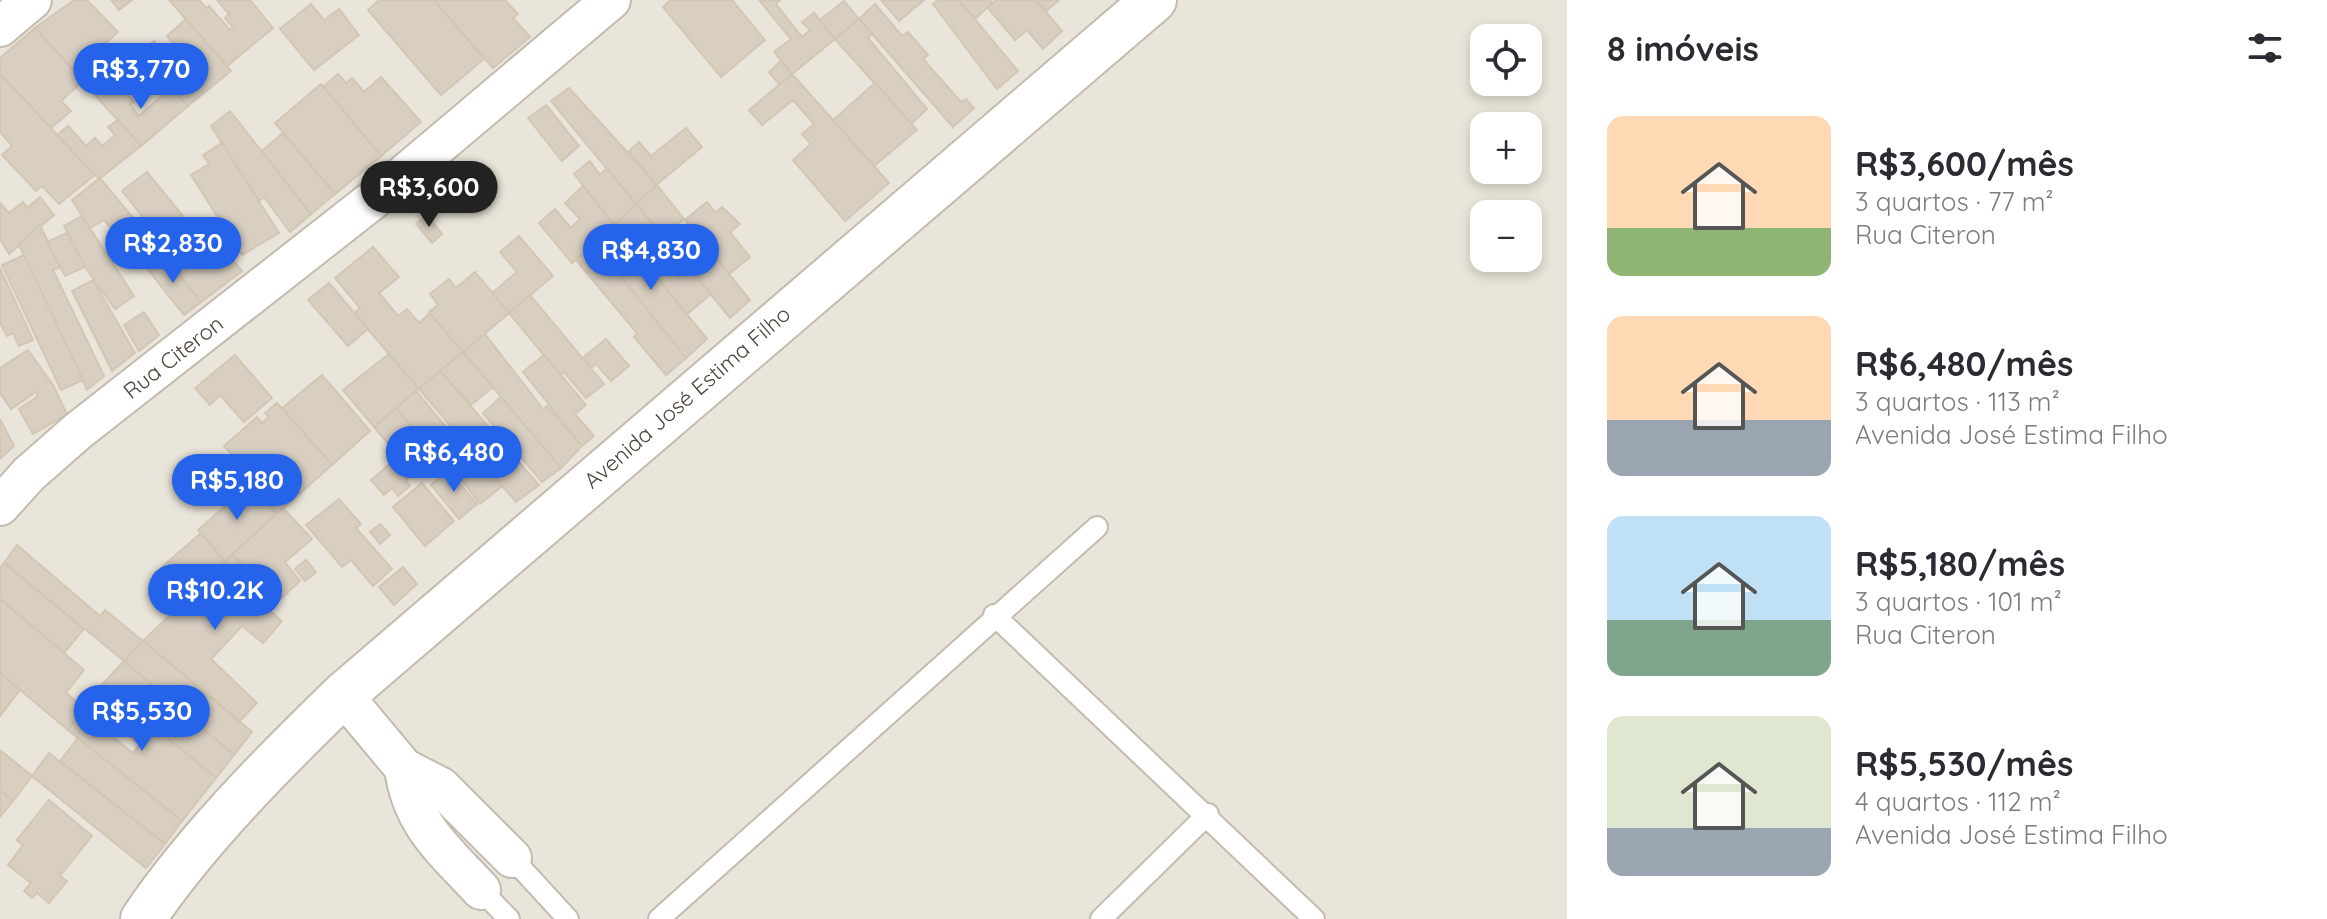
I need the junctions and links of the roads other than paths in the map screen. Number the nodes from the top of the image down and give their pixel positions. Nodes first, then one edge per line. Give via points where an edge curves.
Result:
1 (32, 0) edge
2 (611, 0) edge
3 (1154, 0) edge
4 (0, 27) edge
5 (0, 506) edge
6 (1097, 527) dead end
7 (994, 615) junction
8 (343, 695) junction
9 (404, 768) junction
10 (1208, 814) junction
11 (512, 858) joint
12 (481, 890) joint
13 (143, 919) edge
14 (509, 919) edge
15 (568, 919) edge
16 (659, 919) edge
17 (1101, 919) edge
18 (1314, 919) edge

1 - 4 street
2 - 5 street, Rua Citeron via 388,188 78,431
3 - 8 street, Avenida José Estima Filho
6 - 7 lane
7 - 10 lane
7 - 16 lane
8 - 9 street
8 - 13 street, Avenida José Estima Filho via 203,845
9 - 11 street via 449,794
9 - 12 street via 408,797 422,826
10 - 17 lane
10 - 18 lane
11 - 15 lane
12 - 14 lane

